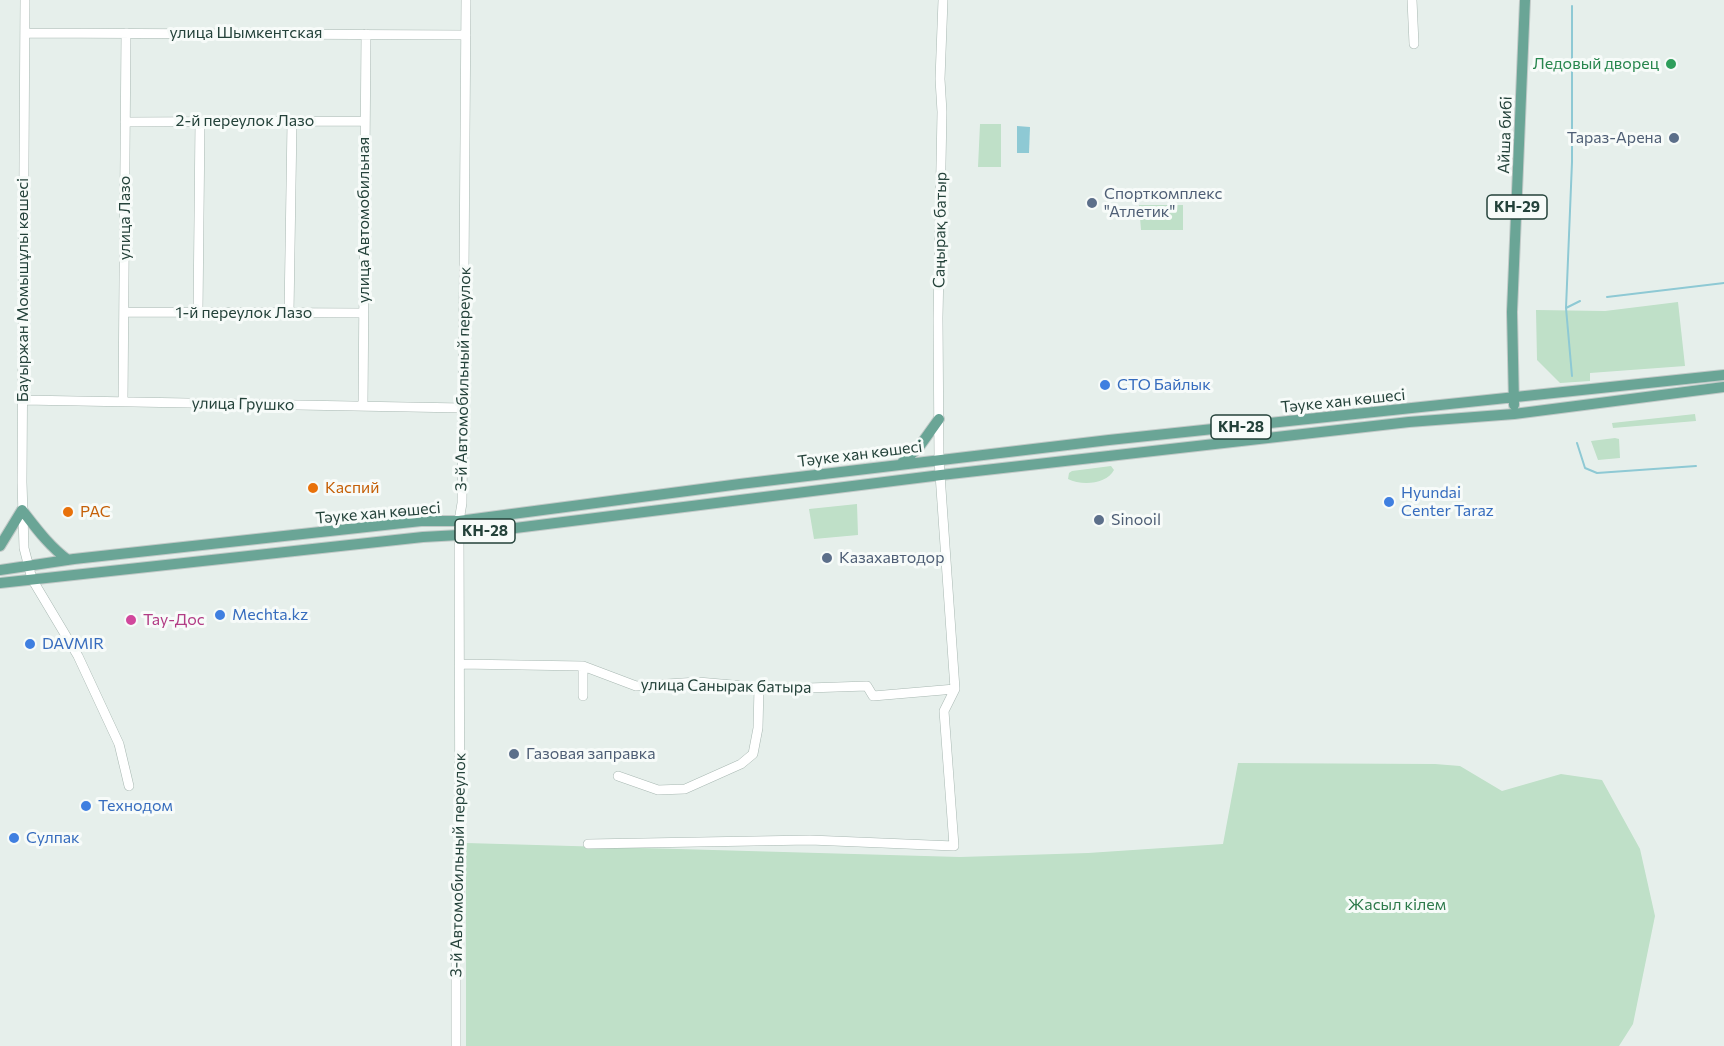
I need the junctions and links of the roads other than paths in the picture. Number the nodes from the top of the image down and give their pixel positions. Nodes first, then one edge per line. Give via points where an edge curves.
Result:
1 (25, 0) edge
2 (466, 0) edge
3 (943, 0) edge
4 (1412, 0) edge
5 (1525, 0) edge
6 (25, 33) junction
7 (126, 33) junction
8 (366, 34) junction
9 (466, 35) junction
10 (1414, 44) dead end
11 (200, 120) junction
12 (365, 121) junction
13 (125, 122) junction
14 (292, 122) junction
15 (124, 312) junction
16 (198, 312) junction
17 (289, 313) junction
18 (363, 313) junction
19 (1724, 375) edge
20 (1724, 387) edge
21 (1514, 398) junction
22 (23, 400) junction
23 (123, 402) junction
24 (363, 406) junction
25 (464, 408) junction
26 (1514, 414) junction
27 (939, 419) junction
28 (939, 460) junction
29 (900, 465) junction
30 (941, 475) junction
31 (22, 510) junction
32 (459, 521) junction
33 (459, 535) junction
34 (0, 546) edge
35 (68, 560) junction
36 (28, 566) junction
37 (0, 570) edge
38 (32, 579) junction
39 (0, 583) edge
40 (460, 664) junction
41 (583, 666) junction
42 (759, 687) junction
43 (955, 689) junction
44 (583, 696) dead end
45 (618, 777) dead end
46 (129, 786) dead end
47 (588, 844) dead end
48 (456, 1046) edge

1 - 6 street, Бауыржан Момышұлы көшесі
2 - 9 street, 3-й Автомобильный переулок
3 - 27 street, Саңырақ батыр
4 - 10 street
5 - 21 main road, Айша бибі / КН-29 via 1512,312
6 - 7 street, улица Шымкентская
6 - 22 street, Бауыржан Момышұлы көшесі
7 - 8 street, улица Шымкентская
7 - 13 street, улица Лазо
8 - 9 street, улица Шымкентская
8 - 12 street, улица Автомобильная
9 - 25 street, 3-й Автомобильный переулок
11 - 13 street, 2-й переулок Лазо
11 - 14 street, 2-й переулок Лазо
11 - 16 street
12 - 14 street, 2-й переулок Лазо
12 - 18 street, улица Автомобильная
13 - 15 street, улица Лазо
14 - 17 street
15 - 16 street, 1-й переулок Лазо
15 - 23 street, улица Лазо
16 - 17 street, 1-й переулок Лазо
17 - 18 street, 1-й переулок Лазо
18 - 24 street, улица Автомобильная
19 - 21 main road, Тәуке хан көшесі / КН-28
20 - 26 main road, Тәуке хан көшесі / КН-28
21 - 26 main road, Айша бибі / КН-29
21 - 28 main road, Тәуке хан көшесі / КН-28
22 - 23 street, улица Грушко
22 - 31 street, Бауыржан Момышұлы көшесі
23 - 24 street, улица Грушко
24 - 25 street, улица Грушко
25 - 32 street, 3-й Автомобильный переулок
26 - 30 main road, Тәуке хан көшесі / КН-28 via 1409,422
27 - 28 street, Саңырақ батыр
27 - 29 main road
28 - 29 main road, Тәуке хан көшесі / КН-28
28 - 30 street, Саңырақ батыр
29 - 32 main road, Тәуке хан көшесі / КН-28
30 - 33 main road, Тәуке хан көшесі / КН-28
30 - 43 street, Саңырақ батыр
31 - 34 main road
31 - 35 main road via 41,536
31 - 36 street, Бауыржан Момышұлы көшесі
32 - 33 street, 3-й Автомобильный переулок
32 - 35 main road, Тәуке хан көшесі / КН-28 via 422,521
33 - 38 main road, Тәуке хан көшесі / КН-28
33 - 40 street, 3-й Автомобильный переулок
35 - 36 main road, Тәуке хан көшесі / КН-28
36 - 37 main road, Тәуке хан көшесі / КН-28
36 - 38 street, Бауыржан Момышұлы көшесі
38 - 39 main road, Тәуке хан көшесі / КН-28
38 - 46 street, Бауыржан Момышұлы көшесі via 78,656 119,744
40 - 41 street, улица Санырак батыра
40 - 48 street, 3-й Автомобильный переулок
41 - 42 street, улица Санырак батыра via 636,686 698,682
41 - 44 street
42 - 43 street, улица Санырак батыра via 867,687 873,696
42 - 45 street via 753,754 741,764 685,789 658,790
43 - 47 street via 944,711 954,846 810,840

